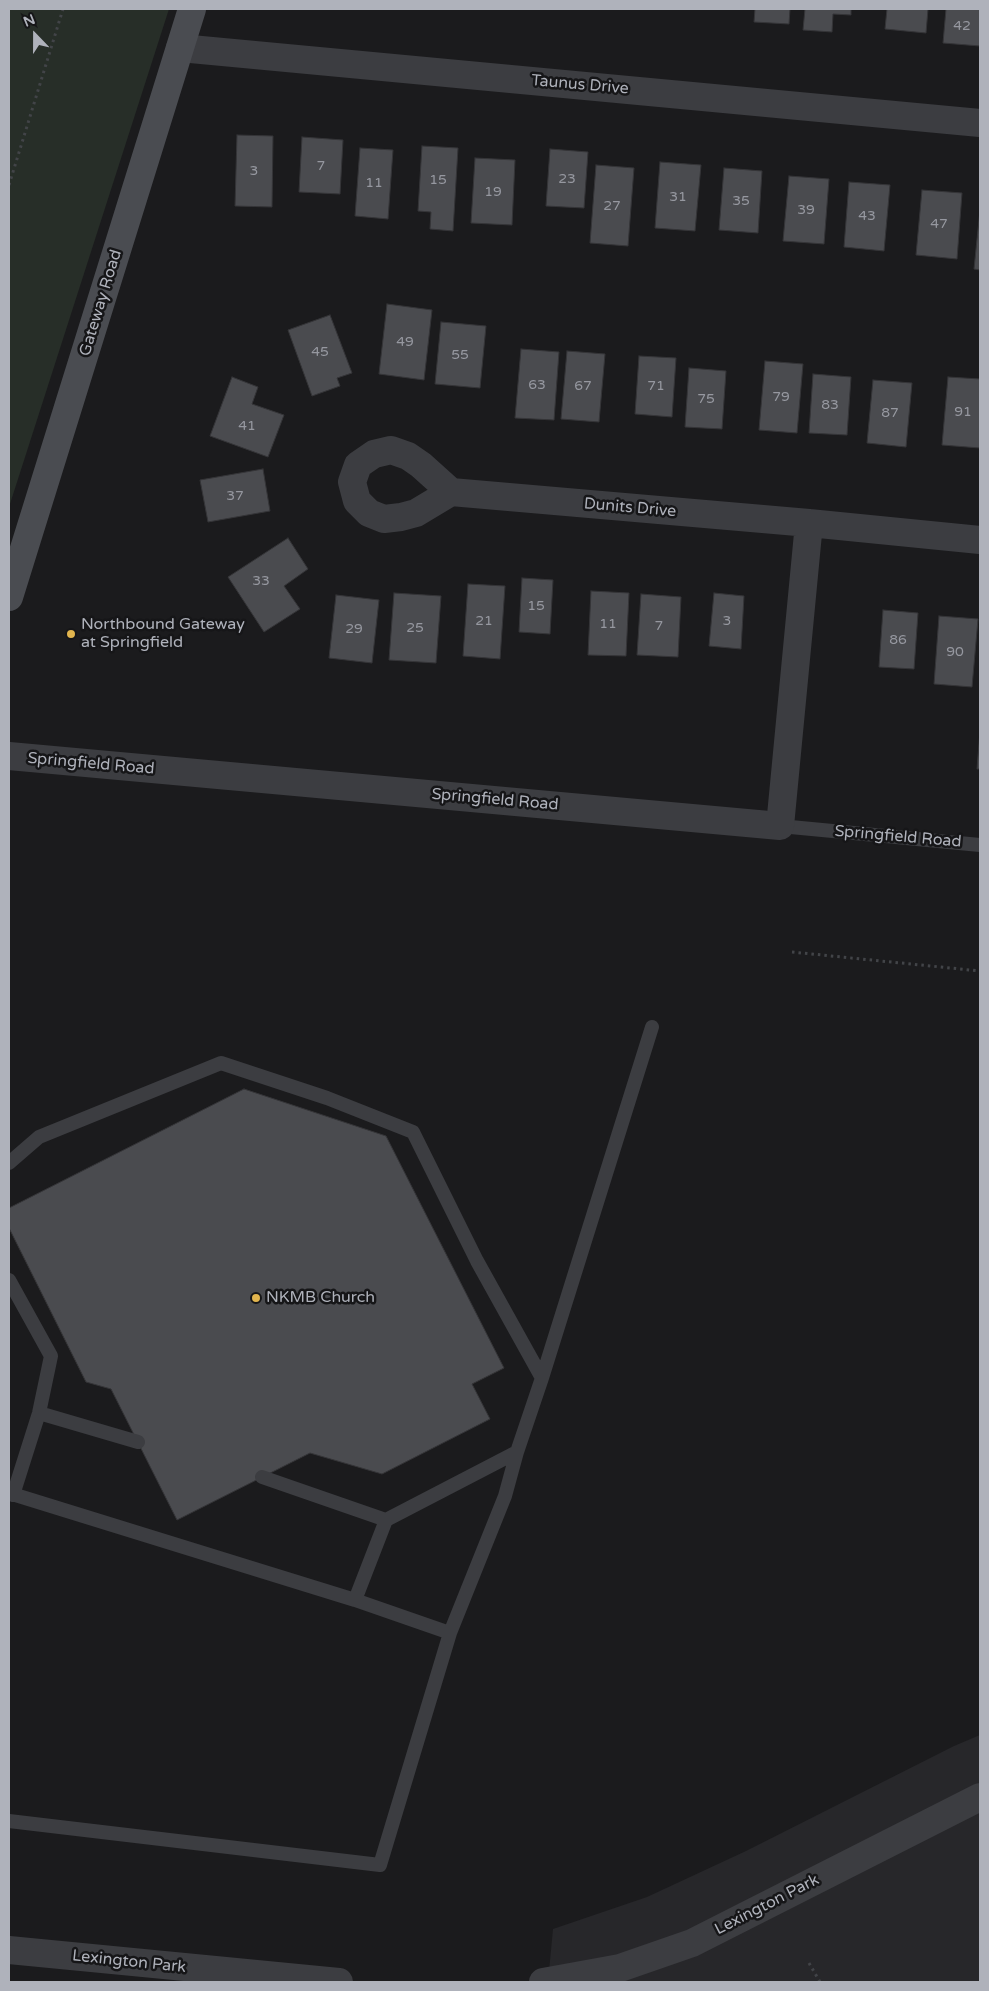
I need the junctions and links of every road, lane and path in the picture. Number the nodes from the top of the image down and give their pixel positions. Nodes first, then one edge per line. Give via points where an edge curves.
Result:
1 (63, 9) edge
2 (192, 9) edge
3 (180, 48) junction
4 (980, 123) edge
5 (9, 185) edge
6 (452, 492) dead end
7 (809, 523) junction
8 (980, 540) edge
9 (9, 597) edge
10 (9, 756) edge
11 (780, 826) junction
12 (980, 845) edge
13 (792, 952) dead end
14 (980, 971) edge
15 (652, 1027) dead end
16 (9, 1163) edge
17 (9, 1280) edge
18 (542, 1378) junction
19 (39, 1413) junction
20 (138, 1442) dead end
21 (517, 1452) junction
22 (262, 1477) dead end
23 (11, 1494) edge
24 (386, 1520) junction
25 (355, 1600) junction
26 (450, 1633) junction
27 (980, 1797) edge
28 (9, 1821) edge
29 (9, 1950) edge
30 (809, 1963) dead end
31 (622, 1975) edge
32 (339, 1982) edge
33 (543, 1982) edge
34 (820, 1982) edge

1 - 5 path
2 - 3 main road, Gateway Road
3 - 4 street, Taunus Drive
3 - 9 main road, Gateway Road
6 - 7 street, Dunits Drive
7 - 8 street, Dunits Drive
7 - 11 street
10 - 11 street, Springfield Road
11 - 12 lane, Springfield Road
13 - 14 path
15 - 18 lane
16 - 18 lane via 39,1137 221,1063 327,1098 413,1132
17 - 19 lane via 51,1356
18 - 21 lane
19 - 20 lane
19 - 23 lane
21 - 24 lane
21 - 26 lane via 505,1496
22 - 24 lane
23 - 25 lane
24 - 25 lane
25 - 26 lane
26 - 28 lane via 380,1865
27 - 31 street, Lexington Park
29 - 32 street, Lexington Park
30 - 34 path
31 - 33 street, Lexington Park

